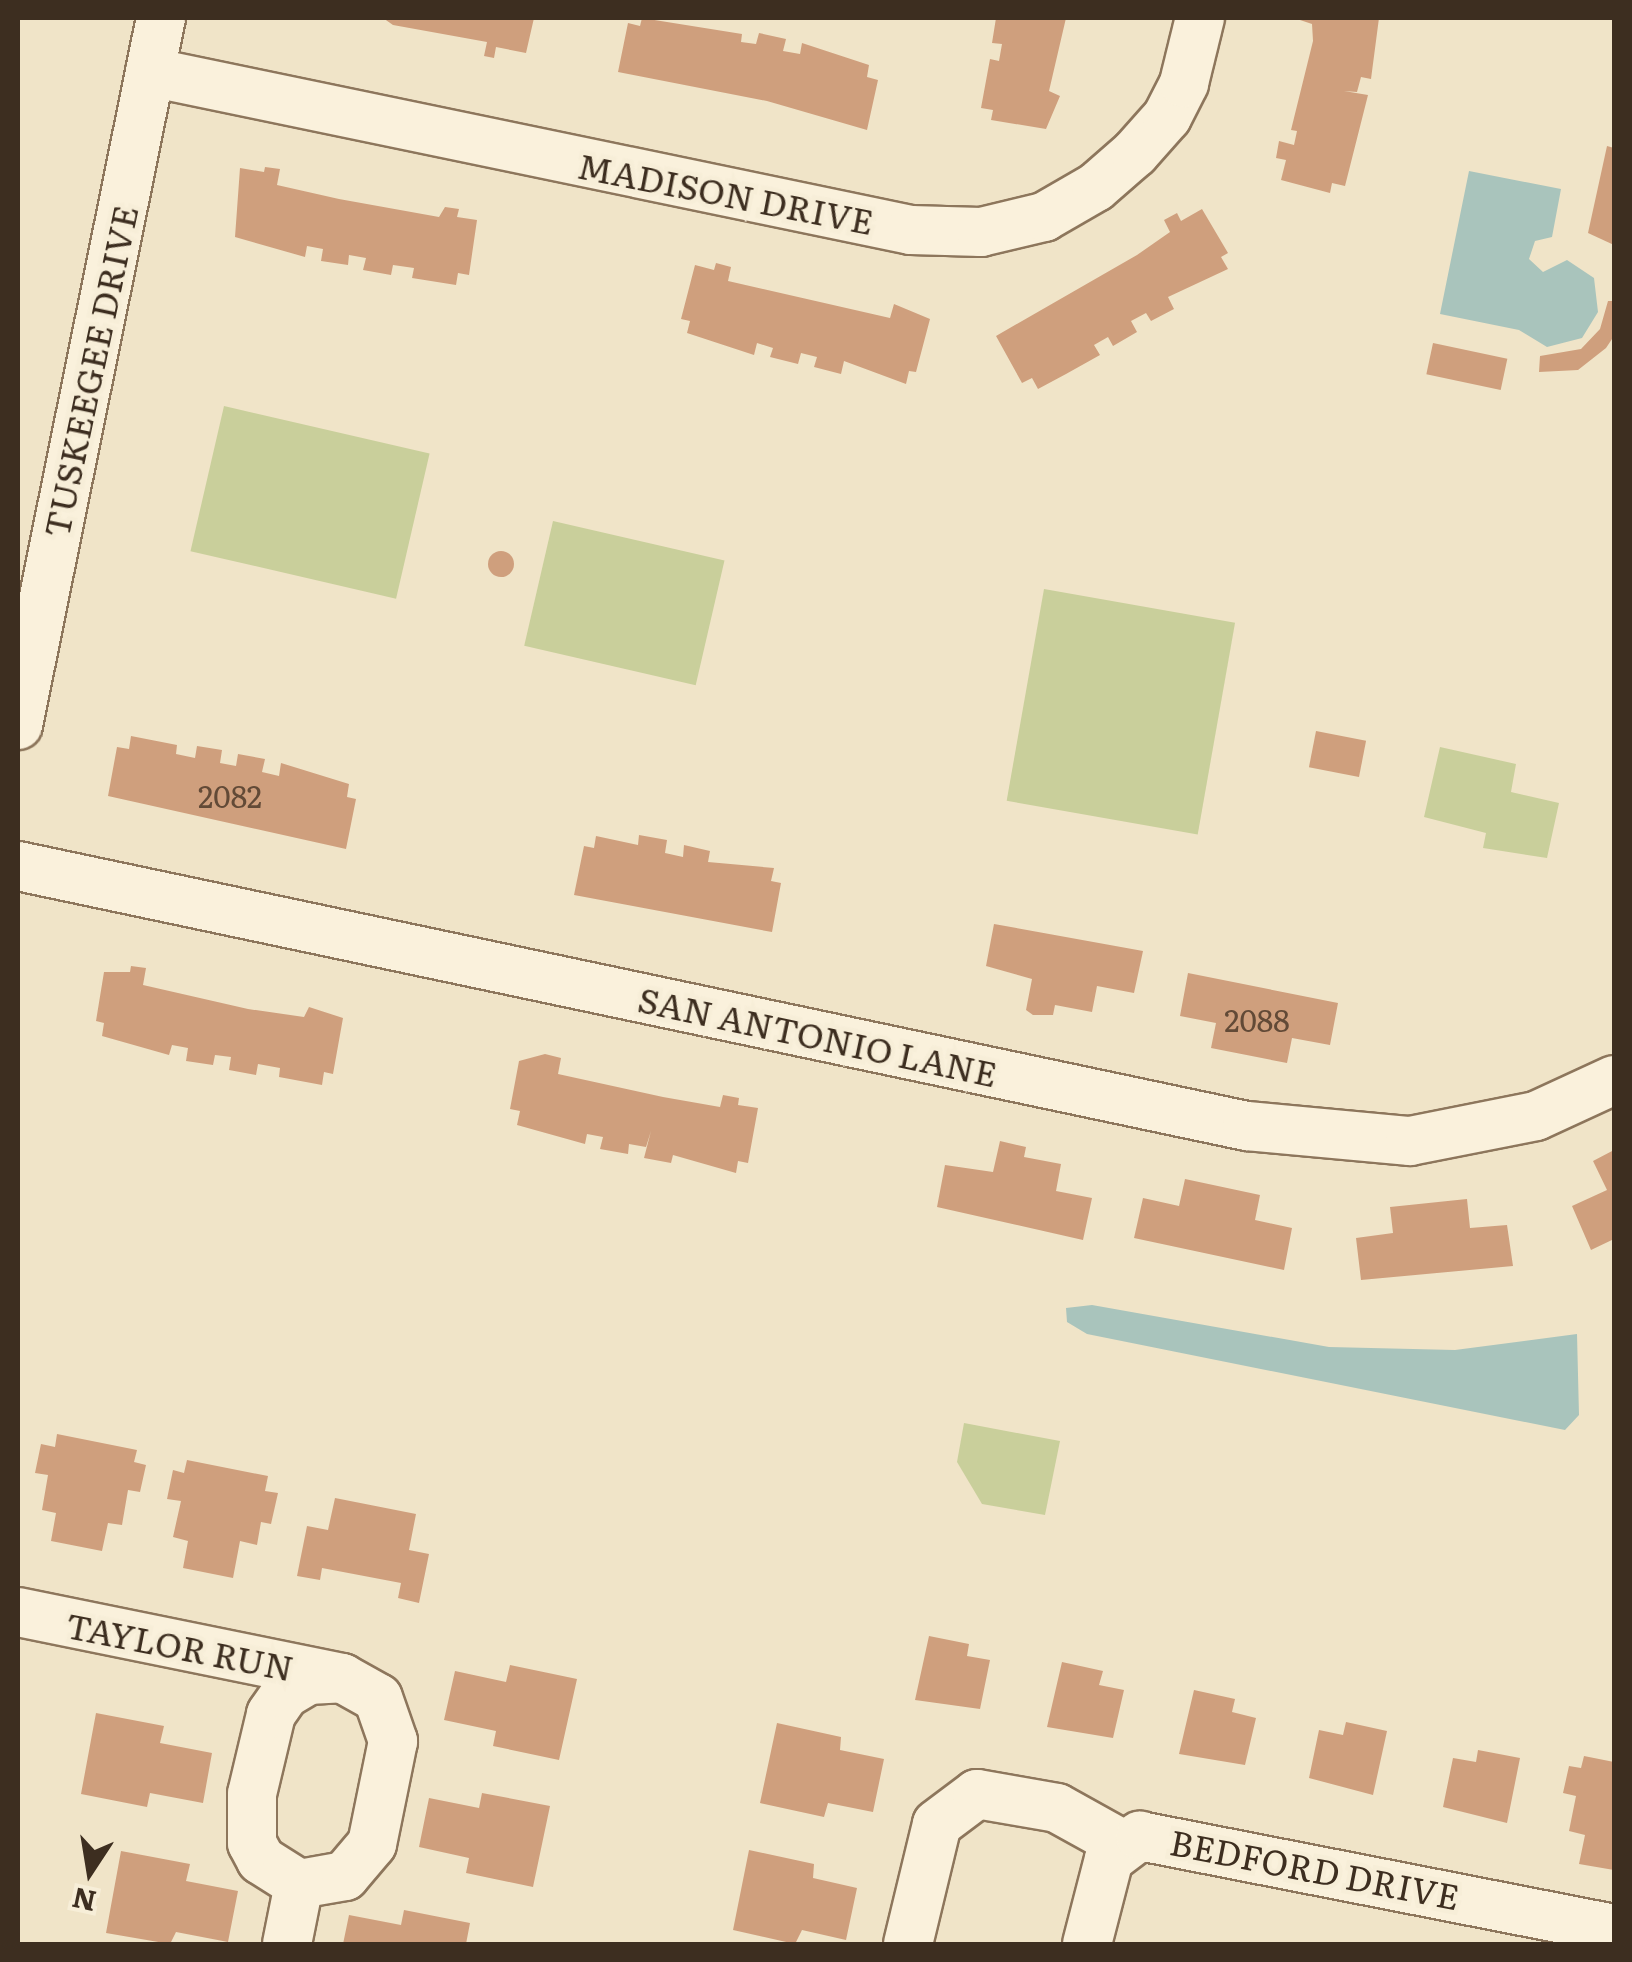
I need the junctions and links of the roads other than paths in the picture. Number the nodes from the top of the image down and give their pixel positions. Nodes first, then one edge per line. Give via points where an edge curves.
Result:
1 (161, 18) edge
2 (1200, 18) edge
3 (150, 72) junction
4 (18, 725) edge
5 (18, 866) edge
6 (1614, 1080) edge
7 (18, 1612) edge
8 (342, 1678) junction
9 (1122, 1844) junction
10 (299, 1884) junction
11 (1614, 1929) edge
12 (286, 1944) edge
13 (908, 1944) edge
14 (1087, 1944) edge

1 - 3 street, TUSKEEGEE DRIVE
2 - 3 street, MADISON DRIVE via 1184,83 1135,153 1096,187 1044,217 982,232 912,230
3 - 4 street, TUSKEEGEE DRIVE
5 - 6 street, SAN ANTONIO LANE via 1248,1126 1410,1141 1536,1116
7 - 8 street, TAYLOR RUN
8 - 10 street, TAYLOR RUN via 362,1685 387,1712 391,1759 363,1859 330,1882
8 - 10 street, TAYLOR RUN via 308,1680 285,1694 271,1714 256,1778 248,1822 252,1843 261,1860
9 - 11 street, BEDFORD DRIVE via 1163,1836
9 - 13 street via 1057,1808 977,1794 937,1824
9 - 14 street, BEDFORD DRIVE via 1101,1876
10 - 12 street

